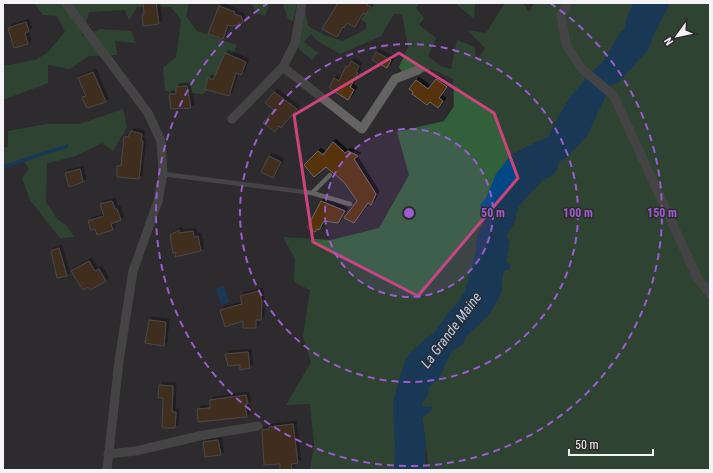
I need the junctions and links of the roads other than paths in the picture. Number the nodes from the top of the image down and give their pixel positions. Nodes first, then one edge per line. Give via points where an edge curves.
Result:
1 (66, 3) edge
2 (302, 3) edge
3 (567, 3) edge
4 (283, 67) junction
5 (418, 70) dead end
6 (232, 120) dead end
7 (163, 174) junction
8 (330, 175) dead end
9 (312, 193) junction
10 (350, 204) dead end
11 (710, 294) edge
12 (258, 426) dead end
13 (108, 454) junction
14 (107, 470) edge

1 - 7 street via 148,113 161,141
2 - 4 street via 295,43
3 - 11 street via 561,15 566,44 581,68 613,95 697,277
4 - 5 street via 362,129 395,79
4 - 6 street
7 - 9 lane
7 - 13 street via 158,201 133,271
8 - 9 lane
9 - 10 lane
12 - 13 street via 136,451
13 - 14 street

